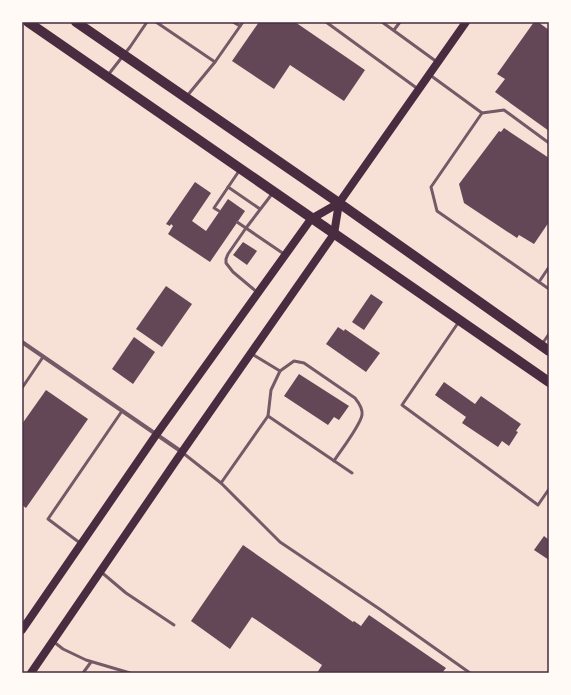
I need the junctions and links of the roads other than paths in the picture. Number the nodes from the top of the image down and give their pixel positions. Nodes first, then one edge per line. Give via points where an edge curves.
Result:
1 (28, 22) edge
2 (76, 22) edge
3 (147, 22) edge
4 (156, 22) edge
5 (233, 22) edge
6 (242, 22) edge
7 (326, 22) edge
8 (382, 22) edge
9 (400, 22) edge
10 (466, 22) edge
11 (240, 26) junction
12 (394, 30) junction
13 (124, 56) junction
14 (215, 62) junction
15 (437, 62) junction
16 (429, 74) junction
17 (106, 76) junction
18 (418, 89) junction
19 (185, 97) junction
20 (482, 113) junction
21 (549, 143) edge
22 (240, 169) junction
23 (228, 186) junction
24 (273, 192) junction
25 (339, 203) junction
26 (260, 209) junction
27 (219, 211) dead end
28 (311, 218) junction
29 (237, 222) dead end
30 (246, 228) junction
31 (334, 234) junction
32 (285, 255) junction
33 (549, 267) edge
34 (539, 282) junction
35 (549, 289) edge
36 (258, 293) junction
37 (460, 321) junction
38 (549, 334) edge
39 (22, 342) edge
40 (545, 348) edge
41 (252, 354) junction
42 (43, 357) junction
43 (280, 371) junction
44 (549, 382) edge
45 (22, 388) edge
46 (122, 411) junction
47 (268, 416) junction
48 (156, 435) junction
49 (182, 452) junction
50 (334, 461) junction
51 (352, 473) dead end
52 (221, 483) junction
53 (549, 489) edge
54 (81, 544) junction
55 (100, 572) junction
56 (174, 625) dead end
57 (22, 630) edge
58 (53, 641) junction
59 (91, 662) junction
60 (31, 673) edge
61 (83, 673) edge
62 (130, 673) edge
63 (470, 673) edge

1 - 17 main road
2 - 13 main road
3 - 13 lane
4 - 14 lane
5 - 11 lane
6 - 11 lane
7 - 18 lane
8 - 12 lane
9 - 12 lane
10 - 15 main road
11 - 14 lane
12 - 15 lane
13 - 17 lane
13 - 19 main road
14 - 19 lane
15 - 16 main road
16 - 18 main road
16 - 20 lane
17 - 22 main road
18 - 25 main road
19 - 25 main road
20 - 21 lane via 504,110
20 - 34 lane via 431,187 437,211
22 - 23 lane
22 - 24 main road
23 - 26 lane
23 - 27 lane via 214,208
24 - 26 lane
24 - 28 main road
25 - 28 main road
25 - 31 main road
25 - 40 main road
26 - 30 lane
28 - 31 main road
28 - 32 main road
29 - 30 lane
30 - 32 lane
30 - 36 lane via 228,254 226,263 232,272
31 - 37 main road
31 - 41 main road
32 - 36 main road
33 - 34 lane
34 - 35 lane
36 - 48 main road
37 - 44 main road
37 - 53 lane via 402,405 538,505
38 - 40 lane
39 - 42 street
41 - 43 lane
41 - 49 main road
42 - 45 lane
42 - 46 street
43 - 47 lane via 271,390
43 - 50 lane via 294,361 304,363 355,398 360,405 362,414 359,423
46 - 48 street
46 - 54 lane via 48,519
47 - 50 lane
47 - 52 lane
48 - 49 street
48 - 54 main road
49 - 52 lane
49 - 55 main road
50 - 51 lane
52 - 63 lane via 280,542
54 - 57 main road
55 - 56 lane
55 - 58 main road
58 - 59 lane via 63,649
58 - 60 main road
59 - 61 lane
59 - 62 lane

